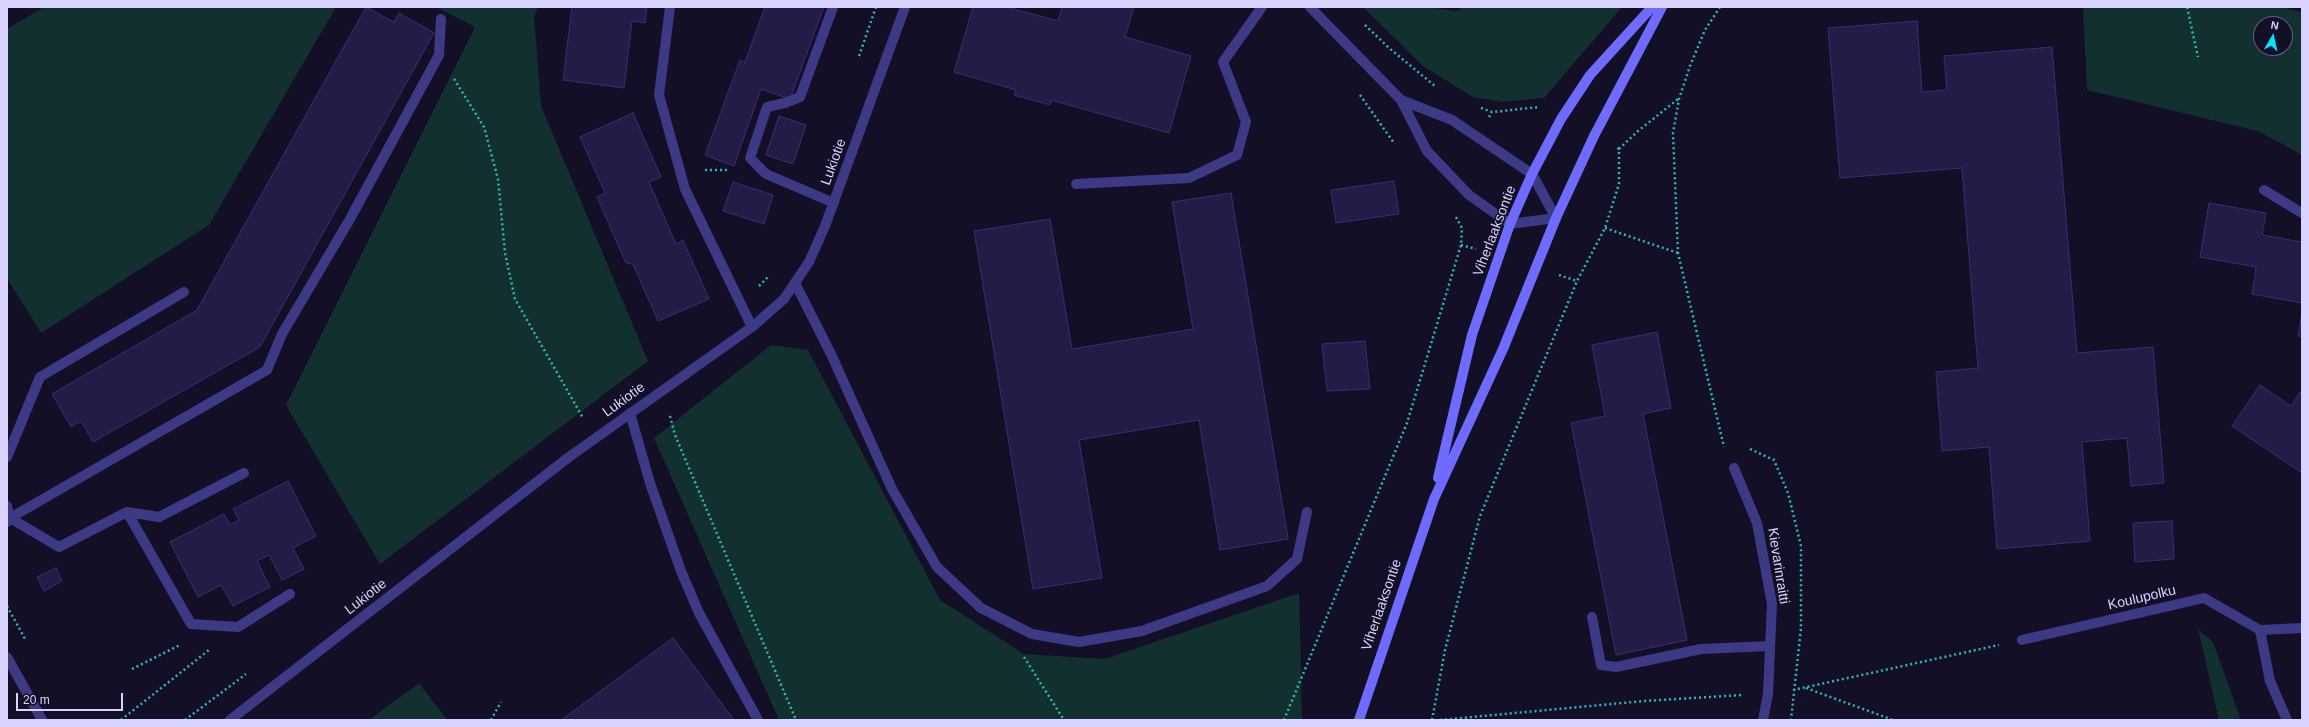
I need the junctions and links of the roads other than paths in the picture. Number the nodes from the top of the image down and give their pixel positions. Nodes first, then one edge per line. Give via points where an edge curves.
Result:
1 (670, 7) edge
2 (833, 7) edge
3 (906, 7) edge
4 (1262, 7) edge
5 (1310, 7) edge
6 (1652, 7) edge
7 (1662, 7) edge
8 (441, 19) dead end
9 (1401, 100) junction
10 (1532, 174) junction
11 (1076, 184) dead end
12 (2264, 190) dead end
13 (834, 203) junction
14 (2302, 213) edge
15 (1556, 218) junction
16 (1510, 224) junction
17 (795, 283) junction
18 (184, 292) dead end
19 (752, 327) junction
20 (630, 413) junction
21 (7, 457) edge
22 (1734, 468) road end
23 (244, 473) dead end
24 (1434, 499) junction
25 (7, 506) edge
26 (127, 512) junction
27 (1307, 512) dead end
28 (9, 520) edge
29 (290, 594) dead end
30 (1592, 617) dead end
31 (2302, 628) edge
32 (2260, 630) junction
33 (2022, 640) road end
34 (1770, 646) junction
35 (7, 657) edge
36 (42, 720) edge
37 (230, 720) edge
38 (758, 720) edge
39 (1359, 720) edge
40 (1763, 720) edge
41 (2288, 720) edge

1 - 19 street via 659,95 685,190
2 - 13 street via 800,97 785,104 767,107 750,158 766,174
3 - 13 street, Lukiotie
4 - 11 street via 1223,62 1246,122 1237,155 1189,178
5 - 9 street
6 - 10 street, Viherlaaksontie via 1590,76 1561,119
7 - 15 street, Viherlaaksontie via 1594,136
8 - 28 street via 439,55 350,219 282,334 267,370
9 - 10 street via 1452,120
9 - 16 street via 1427,151 1469,195
10 - 15 street
10 - 16 street, Viherlaaksontie
12 - 14 street
13 - 17 street, Lukiotie via 809,262
15 - 16 street
15 - 24 street, Viherlaaksontie via 1503,348
16 - 24 street, Viherlaaksontie via 1472,334
17 - 19 street, Lukiotie via 784,299
17 - 27 street via 831,354 892,489 937,568 981,608 1032,634 1079,642 1142,631 1267,586 1297,559
18 - 21 street via 40,377
19 - 20 street, Lukiotie
20 - 37 street, Lukiotie
20 - 38 street via 650,483 693,599 721,656
22 - 34 street, Kievarinraitti via 1757,523 1772,604
23 - 26 street via 159,517
24 - 39 street, Viherlaaksontie
25 - 28 street
26 - 28 street via 58,547
26 - 29 street via 191,624 238,627
30 - 34 street via 1602,665 1616,667 1701,649
31 - 32 street
32 - 33 street, Koulupolku via 2204,598
32 - 41 street via 2270,681
34 - 40 street, Kievarinraitti via 1768,694
35 - 36 street

